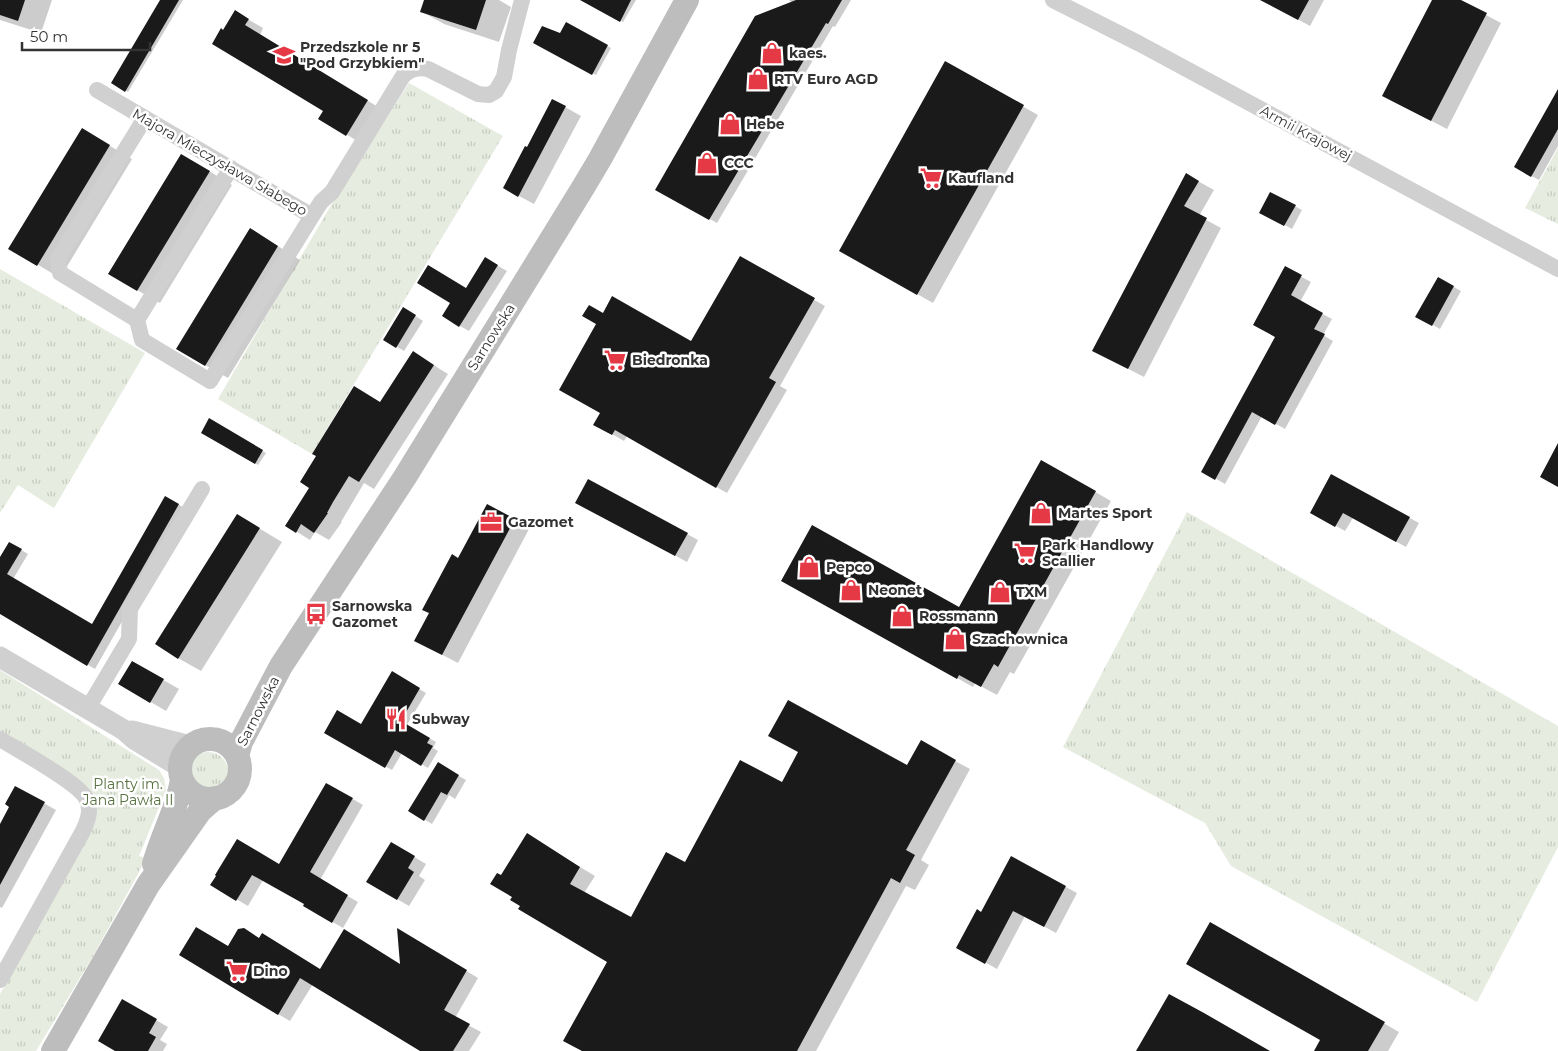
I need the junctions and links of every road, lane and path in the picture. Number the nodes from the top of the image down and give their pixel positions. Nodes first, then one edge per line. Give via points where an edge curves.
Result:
1 (522, 0) edge
2 (688, 0) edge
3 (1053, 0) edge
4 (97, 90) dead end
5 (145, 118) junction
6 (230, 168) junction
7 (312, 216) junction
8 (1558, 269) edge
9 (137, 320) junction
10 (202, 489) dead end
11 (0, 657) edge
12 (280, 666) junction
13 (88, 708) junction
14 (124, 730) junction
15 (0, 739) edge
16 (216, 739) junction
17 (190, 746) junction
18 (237, 756) junction
19 (181, 774) junction
20 (215, 798) junction
21 (148, 886) junction
22 (0, 980) edge
23 (53, 1051) edge

1 - 7 street, Majora Mieczysława Słabego via 504,77 496,91 489,95 478,94 428,69 406,72 332,192
2 - 12 main road, Sarnowska via 579,195 405,477
3 - 8 street, Armii Krajowej
4 - 5 street, Majora Mieczysława Słabego
5 - 6 street, Majora Mieczysława Słabego
5 - 9 street via 58,260 60,273
6 - 7 street, Majora Mieczysława Słabego
6 - 9 street
7 - 9 street via 210,381 142,340
10 - 13 street via 130,609 129,639
11 - 13 street
12 - 16 main road, Sarnowska
12 - 18 main road, Sarnowska
13 - 14 street
14 - 17 street
14 - 19 street
15 - 22 street via 73,786 86,797 90,808 83,831
16 - 17 main road via 198,741
16 - 18 main road via 232,748
17 - 19 main road via 184,753
18 - 20 main road via 240,773 237,781 228,793
19 - 20 main road via 186,788 193,794
19 - 21 main road via 178,798
20 - 21 main road via 200,810
21 - 23 main road

